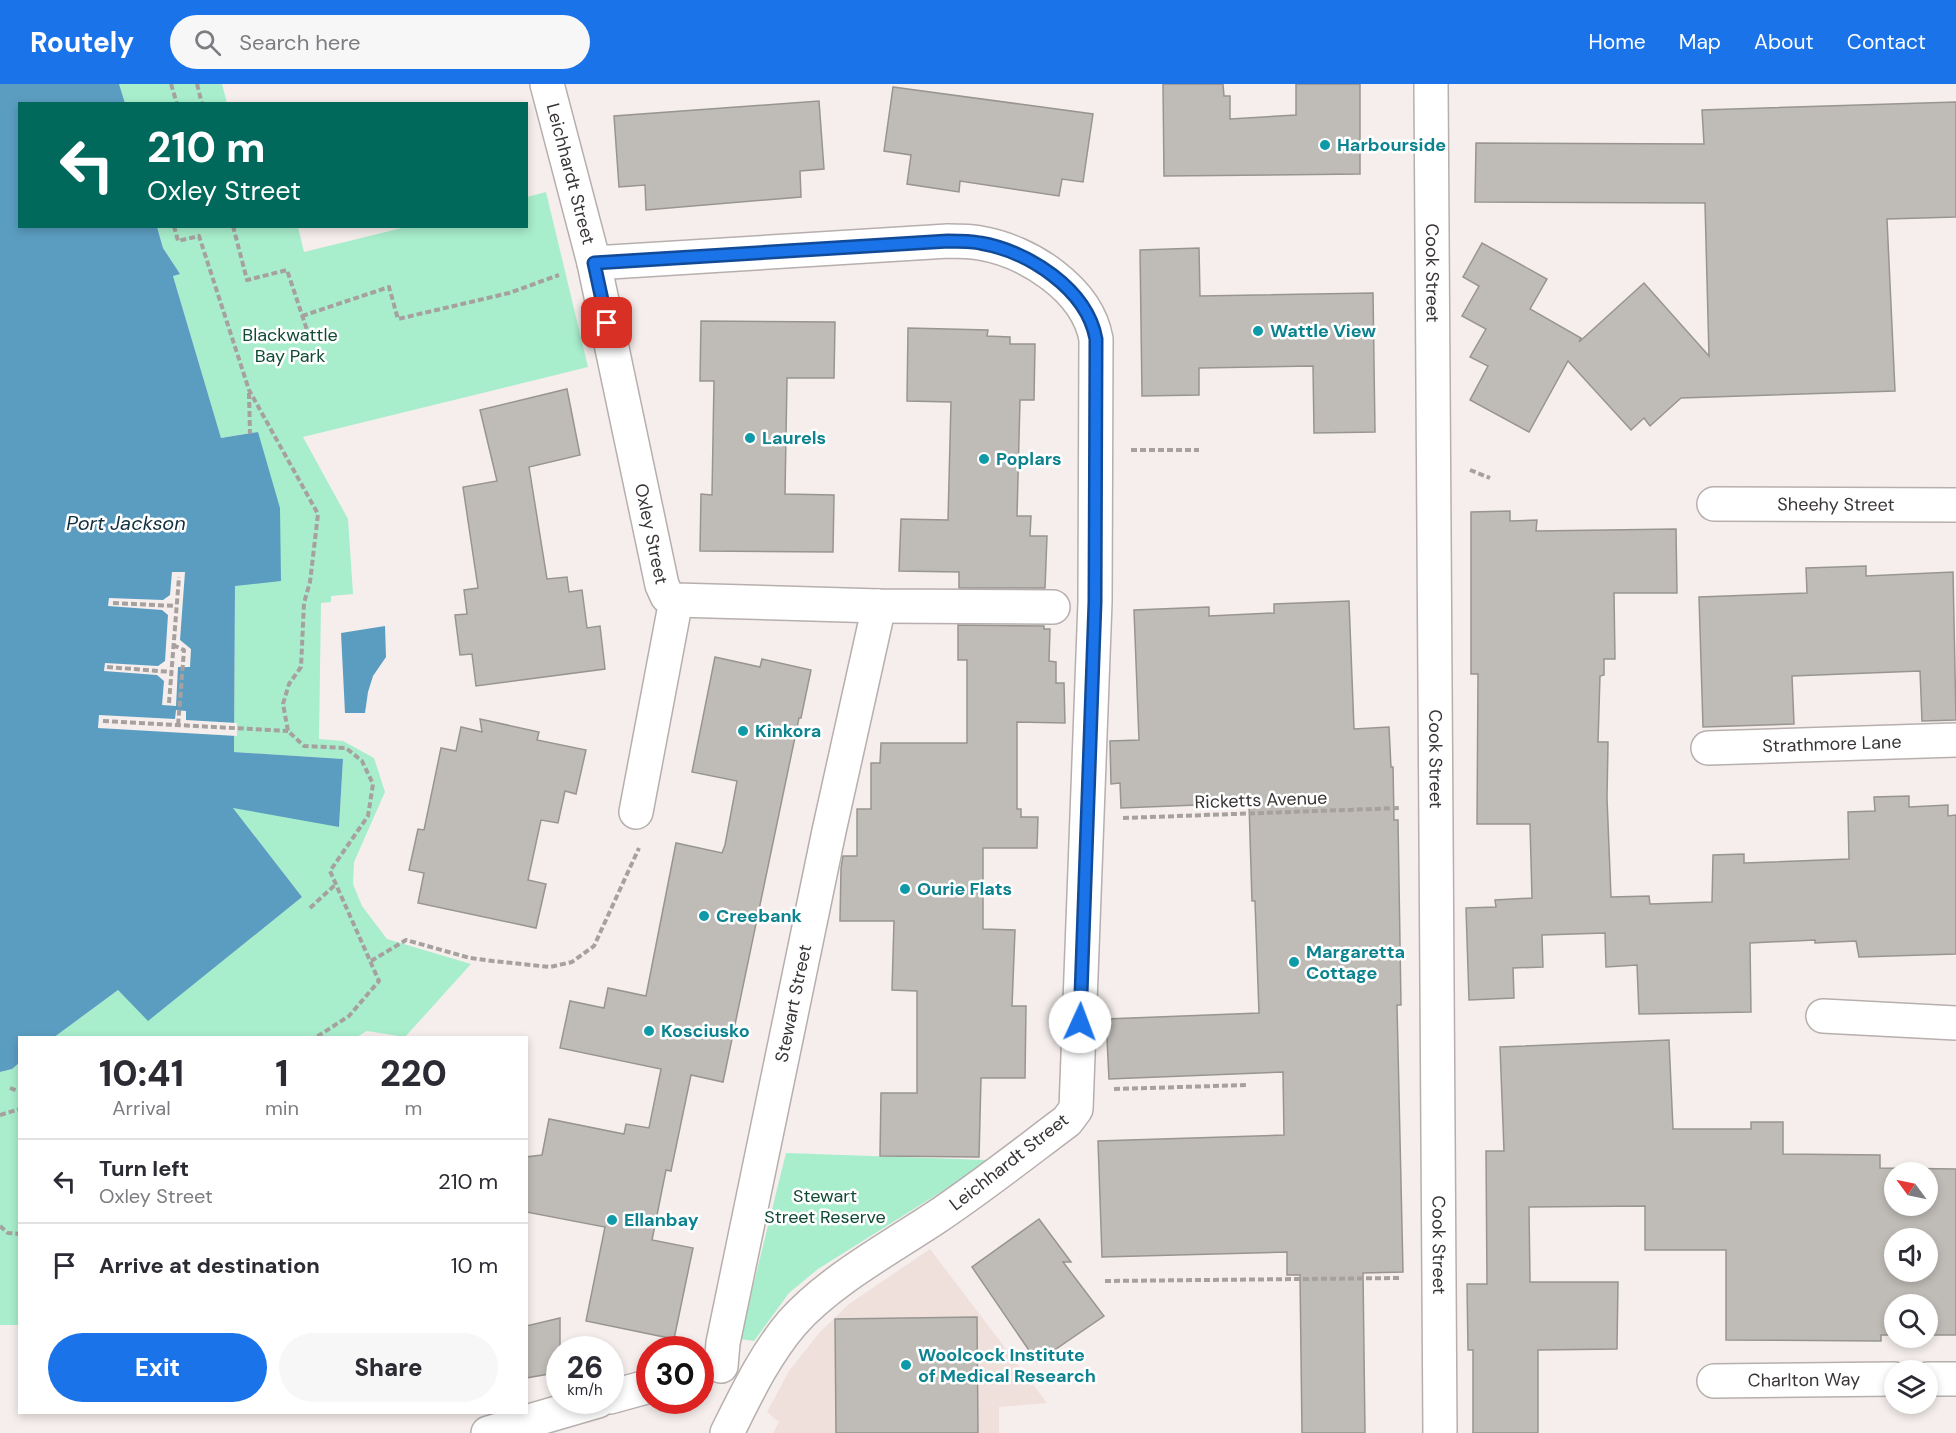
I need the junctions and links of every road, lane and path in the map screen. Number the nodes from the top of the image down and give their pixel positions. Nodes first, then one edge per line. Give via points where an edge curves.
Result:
1 (171, 84) edge
2 (197, 84) edge
3 (547, 84) edge
4 (1431, 84) edge
5 (176, 102) edge
6 (202, 102) edge
7 (175, 228) edge
8 (234, 228) edge
9 (594, 263) junction
10 (303, 316) junction
11 (311, 342) dead end
12 (249, 390) junction
13 (250, 434) dead end
14 (1096, 450) junction
15 (1199, 450) dead end
16 (1714, 504) dead end
17 (1956, 505) edge
18 (179, 577) dead end
19 (676, 600) junction
20 (113, 603) dead end
21 (176, 606) junction
22 (879, 606) junction
23 (1053, 608) dead end
24 (173, 645) junction
25 (107, 667) dead end
26 (172, 672) junction
27 (169, 703) dead end
28 (103, 721) dead end
29 (178, 726) junction
30 (288, 731) junction
31 (1956, 740) edge
32 (1708, 748) dead end
33 (1436, 807) junction
34 (636, 812) joint
35 (1086, 819) junction
36 (336, 884) junction
37 (310, 908) dead end
38 (371, 961) junction
39 (1823, 1016) dead end
40 (1956, 1023) edge
41 (318, 1036) edge
42 (1248, 1085) dead end
43 (10, 1088) dead end
44 (1107, 1089) dead end
45 (18, 1091) edge
46 (18, 1110) edge
47 (0, 1114) edge
48 (0, 1226) edge
49 (18, 1234) edge
50 (1438, 1277) junction
51 (1105, 1281) dead end
52 (714, 1362) edge
53 (714, 1370) edge
54 (1884, 1379) edge
55 (1938, 1379) edge
56 (1956, 1379) edge
57 (1714, 1381) dead end
58 (753, 1382) junction
59 (553, 1414) edge
60 (488, 1433) edge
61 (727, 1433) edge
62 (1440, 1433) edge

1 - 5 path
2 - 6 path
3 - 9 street, Leichhardt Street
4 - 33 street, Cook Street
7 - 12 path via 178,241 199,236
8 - 10 path via 247,280 287,270
9 - 10 path via 509,293 398,319 389,287
9 - 14 street, Leichhardt Street via 948,241 981,243 1011,252 1064,286 1083,306 1094,327
9 - 19 street, Oxley Street via 664,591 669,599
10 - 11 path
12 - 13 path
12 - 30 path via 318,514 304,603 301,667 289,684 283,704
14 - 15 path
14 - 35 street, Leichhardt Street via 1095,602
16 - 17 street, Sheehy Street
18 - 21 path
19 - 22 street, Oxley Street
19 - 34 street
20 - 21 path
21 - 24 path
22 - 23 street, Oxley Street
22 - 52 street, Stewart Street via 723,1343
24 - 26 path
24 - 29 path via 184,650
25 - 26 path
26 - 27 path
28 - 29 path
29 - 30 path
30 - 36 path via 304,746 346,748 362,761 373,784 368,816 330,871
31 - 32 street, Strathmore Lane
33 - 35 path, Ricketts Avenue
33 - 50 street, Cook Street
34 - 38 path via 652,819 594,946 572,962 550,967 470,958 406,940
35 - 58 street, Leichhardt Street via 1076,1109 1066,1121 971,1194 813,1302 780,1339
36 - 37 path
36 - 38 path
38 - 41 path via 379,981 349,1016
39 - 40 street
42 - 44 path
43 - 45 path
46 - 47 path
48 - 49 path via 8,1233
50 - 51 path
50 - 62 street, Cook Street
53 - 58 street, Stewart Street
54 - 57 street, Charlton Way
55 - 56 street
58 - 61 street, Leichhardt Street
59 - 60 street

